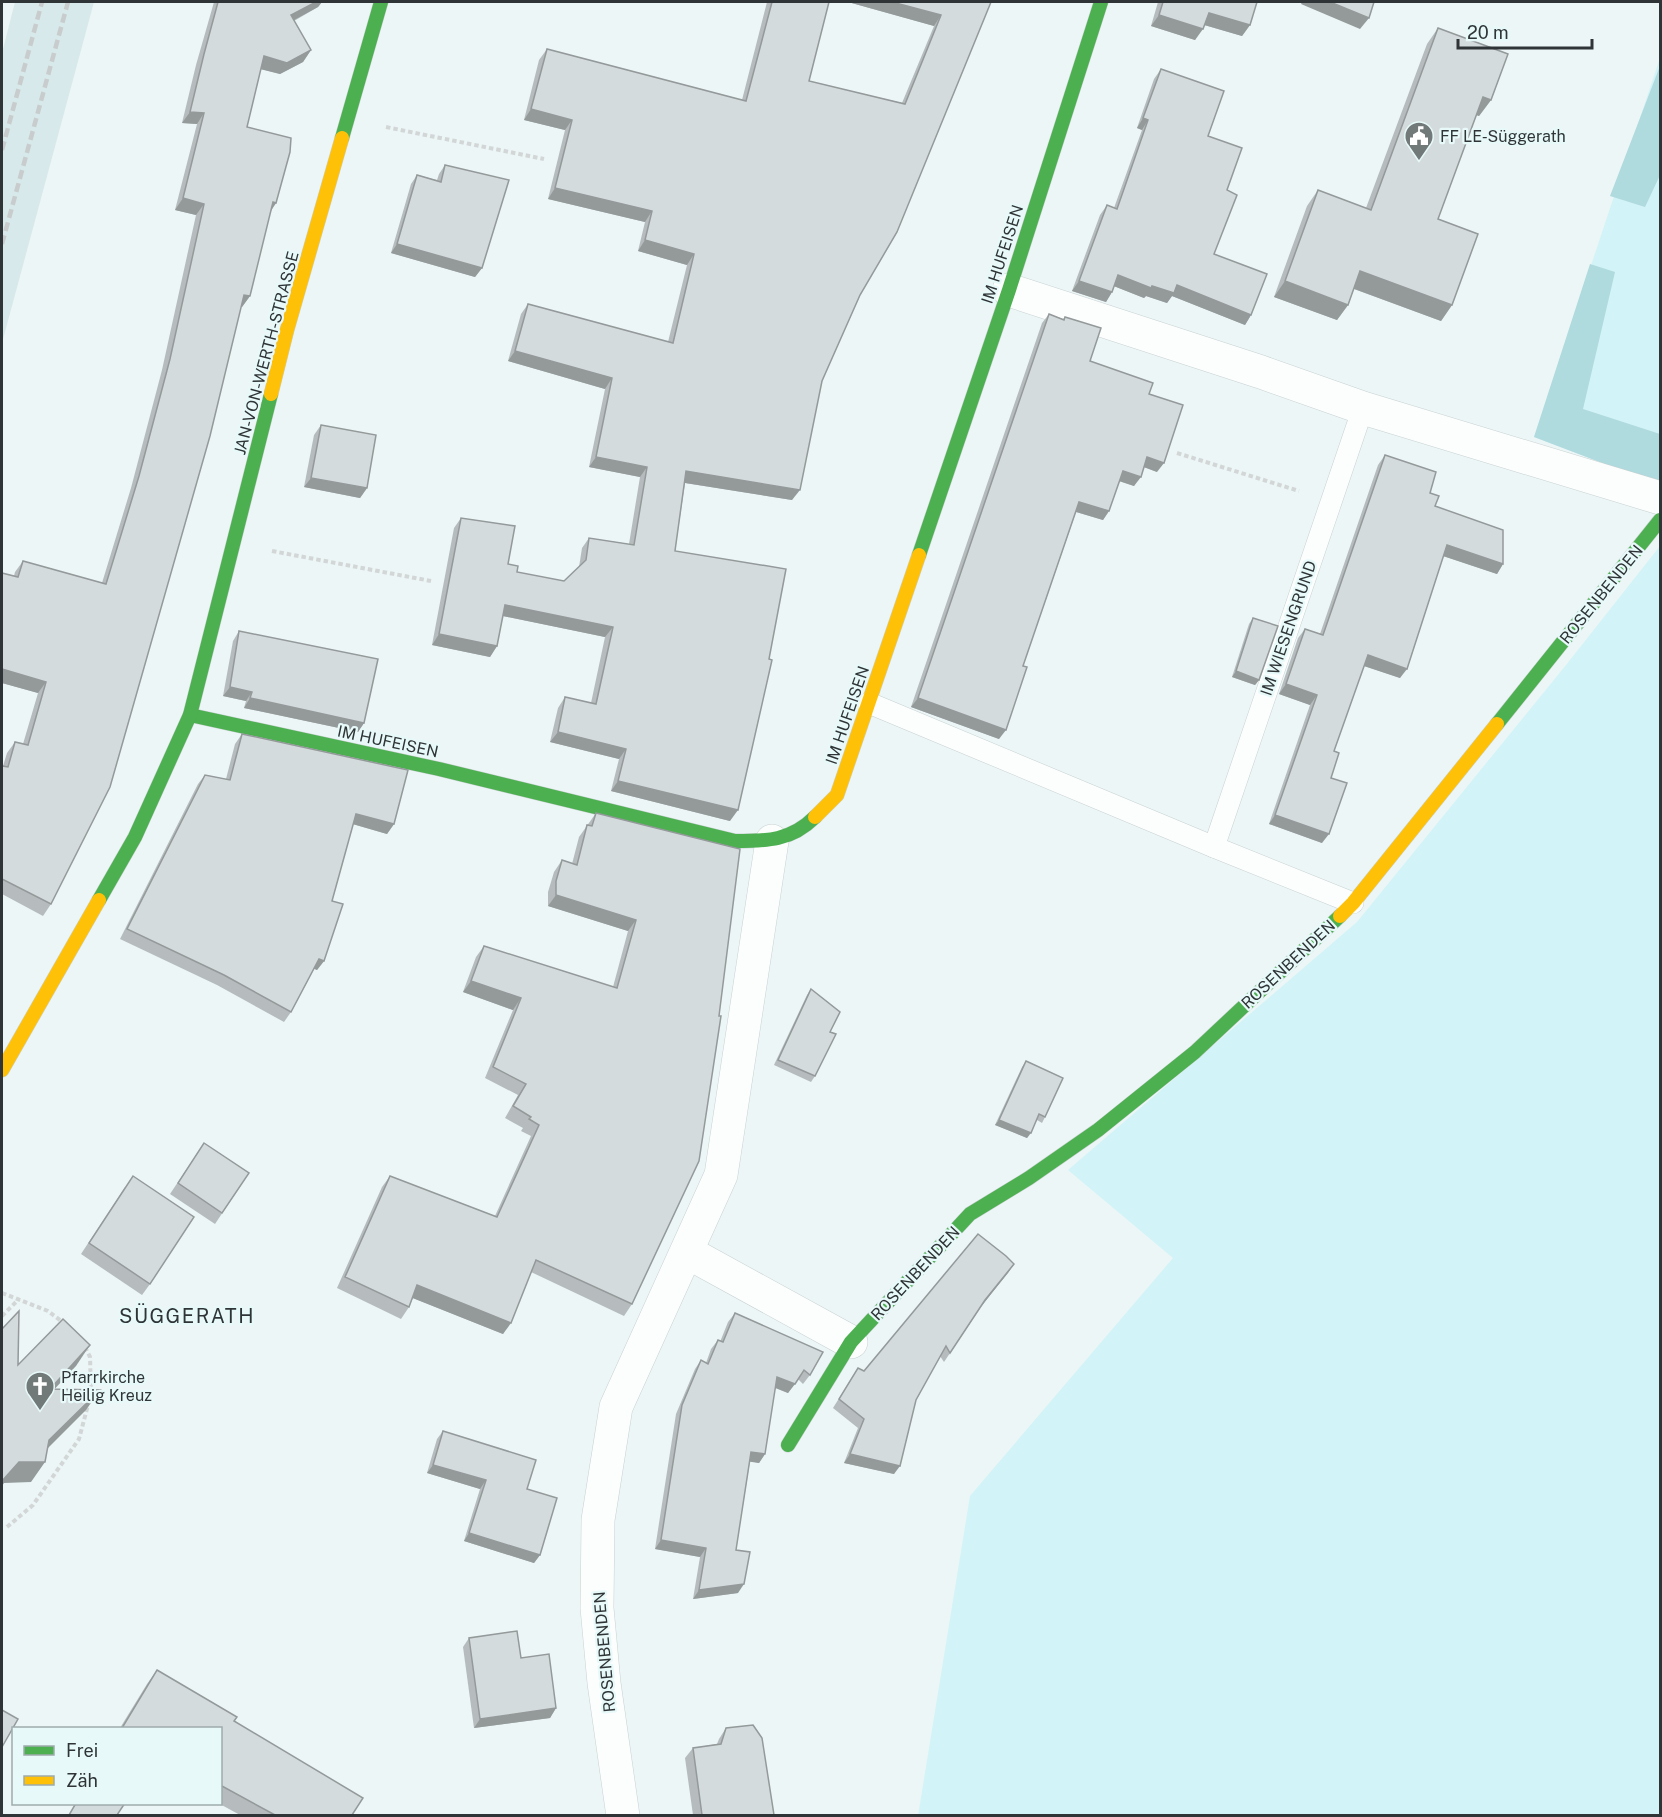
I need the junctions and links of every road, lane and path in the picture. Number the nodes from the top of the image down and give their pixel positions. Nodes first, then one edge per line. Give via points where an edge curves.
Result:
1 (381, 2) edge
2 (1101, 2) edge
3 (348, 120) junction
4 (544, 159) dead end
5 (1009, 290) junction
6 (1363, 408) junction
7 (1177, 453) dead end
8 (1660, 498) edge
9 (1332, 501) junction
10 (1660, 520) edge
11 (233, 543) junction
12 (431, 581) dead end
13 (869, 703) junction
14 (190, 715) junction
15 (772, 841) junction
16 (1214, 848) junction
17 (1353, 903) junction
18 (2, 1071) edge
19 (687, 1252) junction
20 (2, 1293) edge
21 (19, 1299) junction
22 (2, 1316) edge
23 (70, 1327) edge
24 (81, 1341) edge
25 (851, 1342) junction
26 (789, 1445) dead end
27 (7, 1527) dead end
28 (623, 1815) edge

1 - 3 street, JAN-VON-WERTH-STRASSE
2 - 5 street, IM HUFEISEN
3 - 4 path
3 - 11 street, JAN-VON-WERTH-STRASSE via 287,330
5 - 6 street
5 - 13 street, IM HUFEISEN
6 - 8 street
6 - 9 lane, IM WIESENGRUND
7 - 9 path
9 - 16 lane, IM WIESENGRUND
10 - 17 street, ROSENBENDEN
11 - 12 path
11 - 14 street, JAN-VON-WERTH-STRASSE
13 - 15 street, IM HUFEISEN via 837,795 805,827
13 - 16 lane
14 - 15 street, IM HUFEISEN via 439,769 735,841
14 - 18 street, JAN-VON-WERTH-STRASSE via 135,837
15 - 19 street, ROSENBENDEN via 721,1175
16 - 17 lane
17 - 25 street, ROSENBENDEN via 1186,1059 1098,1130 970,1215
19 - 25 street
19 - 28 street, ROSENBENDEN via 616,1407 598,1520 597,1608
20 - 21 path
21 - 22 path
21 - 23 path via 48,1311
24 - 27 path via 90,1357 91,1394 79,1439 33,1505
25 - 26 street, ROSENBENDEN

